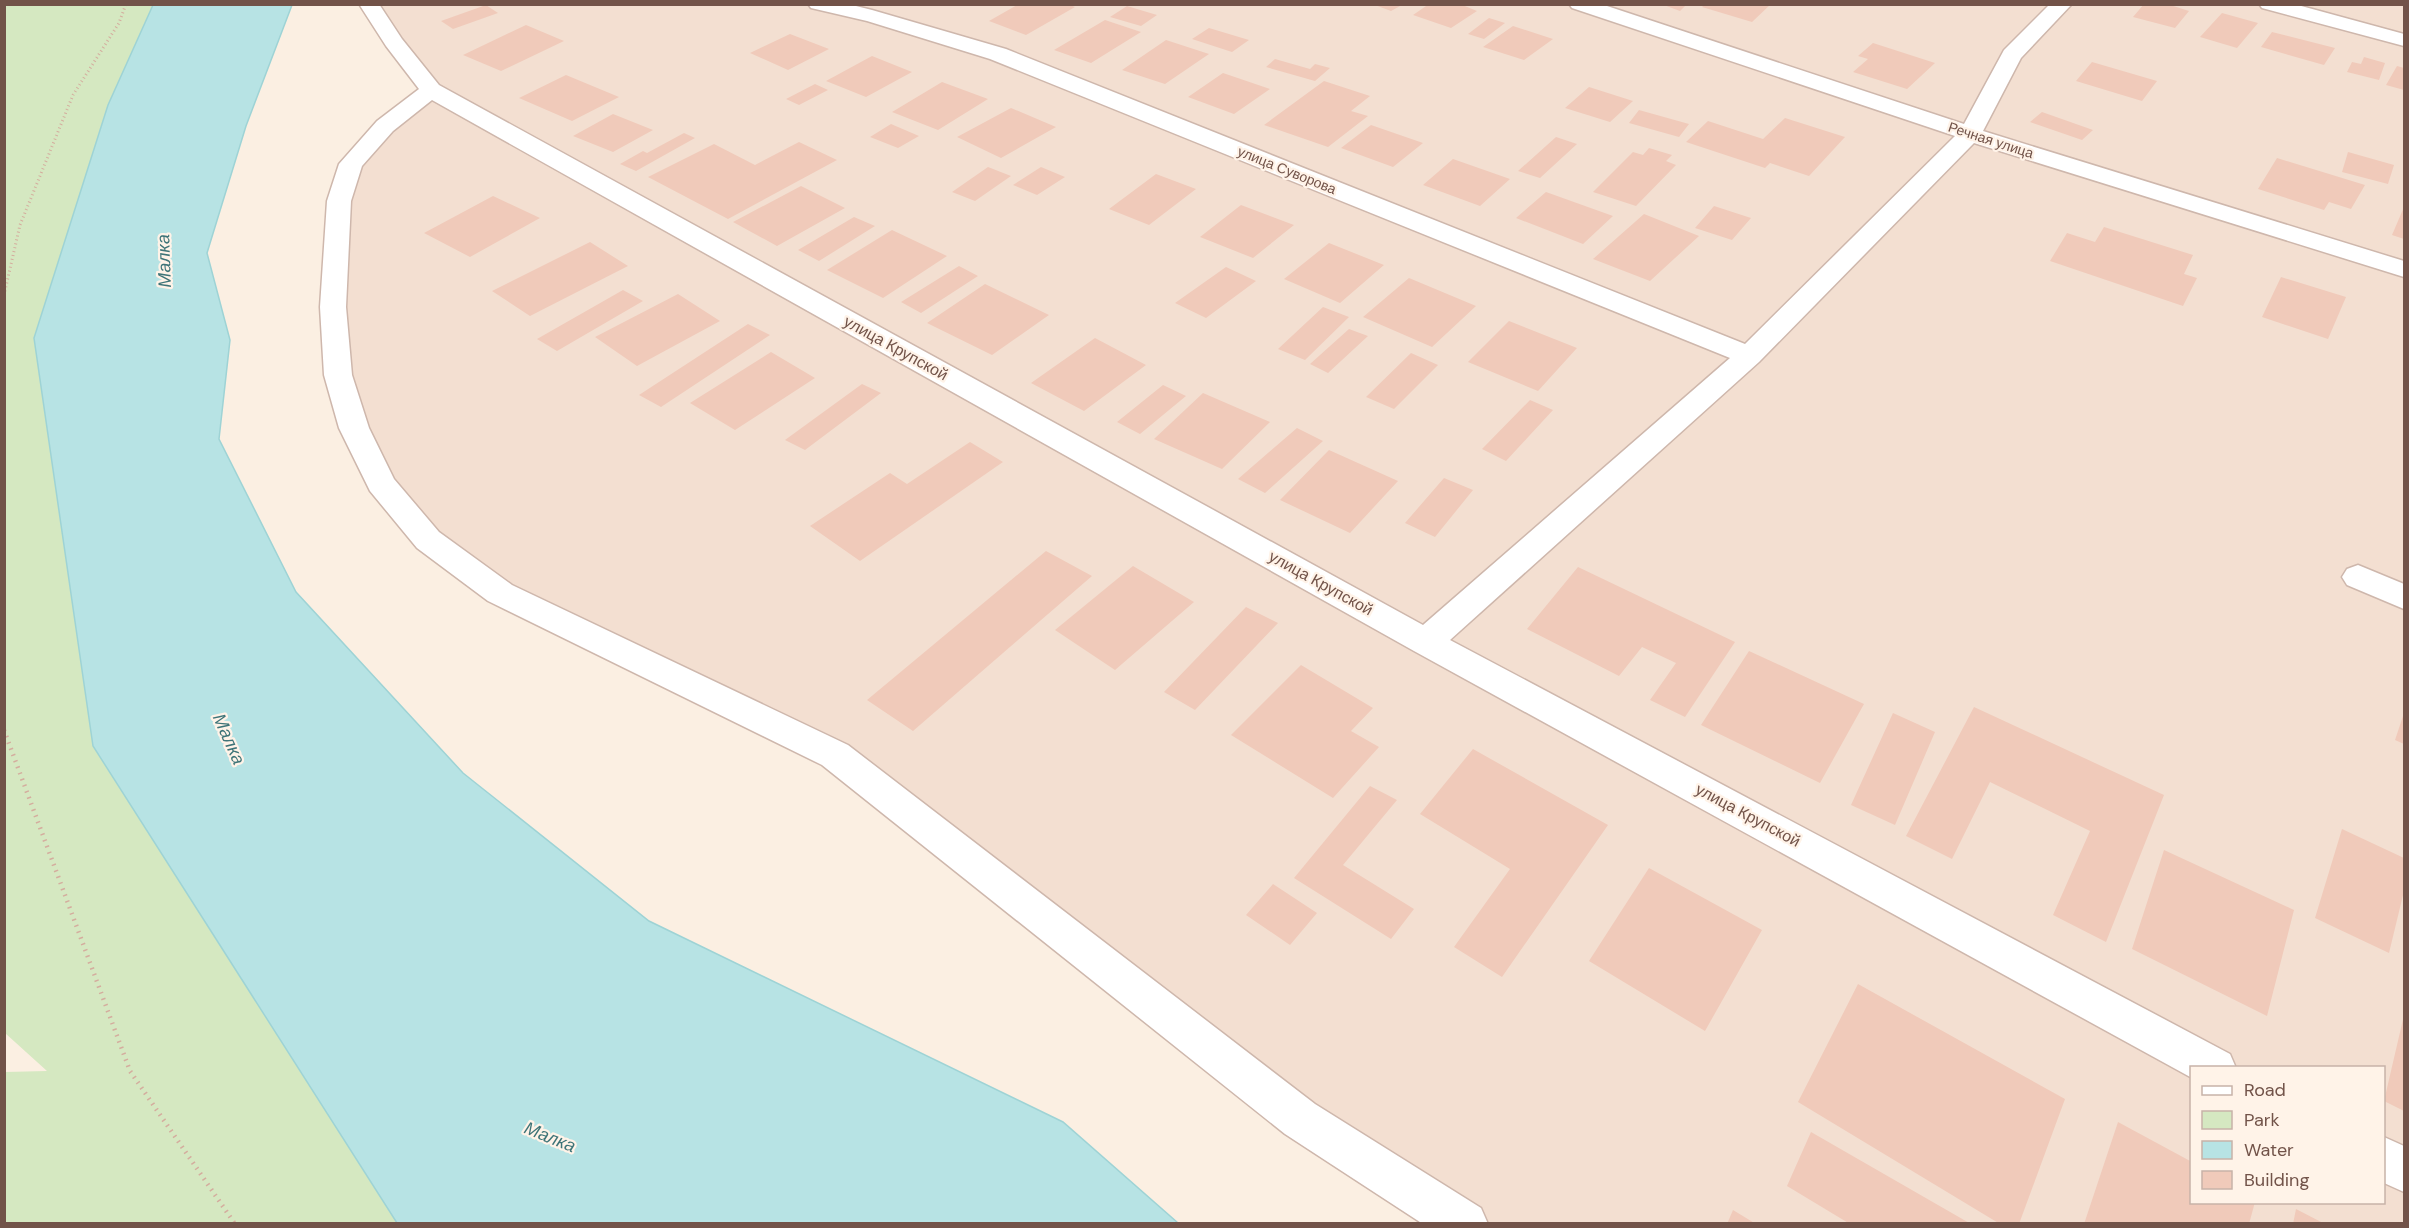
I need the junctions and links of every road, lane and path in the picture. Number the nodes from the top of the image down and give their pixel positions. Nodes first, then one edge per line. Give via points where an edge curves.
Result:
1 (126, 4) edge
2 (369, 4) edge
3 (818, 4) edge
4 (1579, 4) edge
5 (2061, 4) edge
6 (2269, 4) edge
7 (2404, 40) edge
8 (431, 90) junction
9 (1970, 134) junction
10 (2404, 269) edge
11 (4, 296) edge
12 (1749, 356) junction
13 (2358, 577) dead end
14 (2404, 597) edge
15 (1426, 642) junction
16 (4, 730) edge
17 (2211, 1066) edge
18 (2385, 1160) edge
19 (2404, 1170) edge
20 (235, 1224) edge
21 (1465, 1224) edge

1 - 11 path via 73,95 20,225
2 - 8 street
3 - 12 street, улица Суворова via 998,54
4 - 9 street, Речная улица
5 - 9 street via 2012,56
6 - 7 street
8 - 15 street, улица Крупской
8 - 21 street via 385,126 351,164 339,201 333,307 338,375 354,428 381,484 428,540 500,593 835,754 1300,1119
9 - 10 street, Речная улица
9 - 12 street
12 - 15 street
13 - 14 street
15 - 17 street, улица Крупской
16 - 20 path via 130,1071
18 - 19 street

